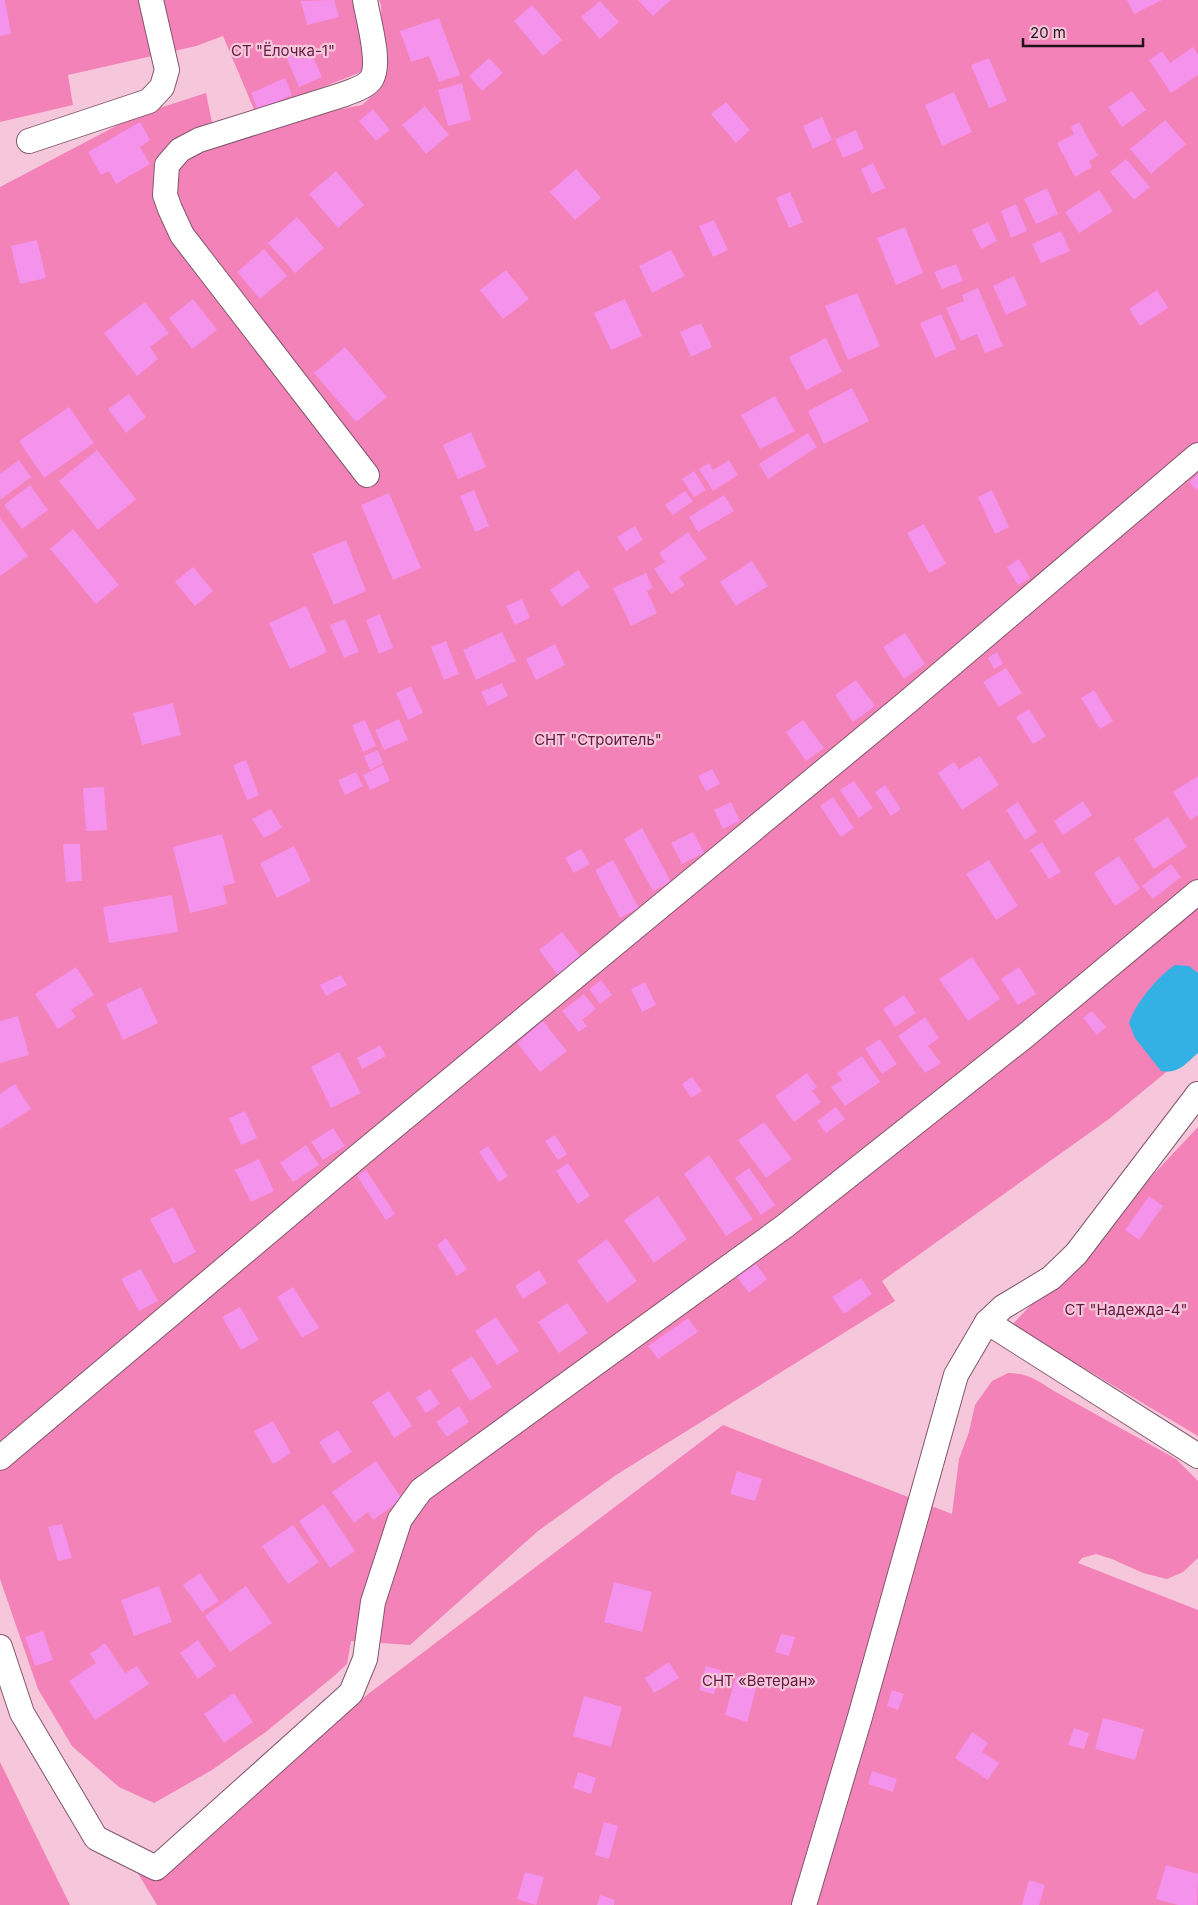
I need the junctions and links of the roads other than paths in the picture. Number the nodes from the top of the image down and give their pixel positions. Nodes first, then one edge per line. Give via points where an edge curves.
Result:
1 (151, 0) edge
2 (364, 0) edge
3 (29, 140) dead end
4 (1198, 455) edge
5 (367, 475) dead end
6 (1198, 892) edge
7 (1198, 1094) edge
8 (987, 1322) junction
9 (1198, 1456) edge
10 (0, 1458) edge
11 (0, 1647) edge
12 (804, 1905) edge

1 - 3 lane via 167,70 162,87 149,101
2 - 5 lane via 376,68 372,80 345,94 199,140 180,150 167,165 165,195 182,235
4 - 10 lane via 905,704 356,1158
6 - 11 lane via 1025,1036 786,1226 421,1490 400,1520 373,1602 364,1659 351,1692 156,1868 96,1838 22,1713
7 - 8 lane via 1076,1254 1051,1278 1003,1307
8 - 9 lane
8 - 12 lane via 956,1375

